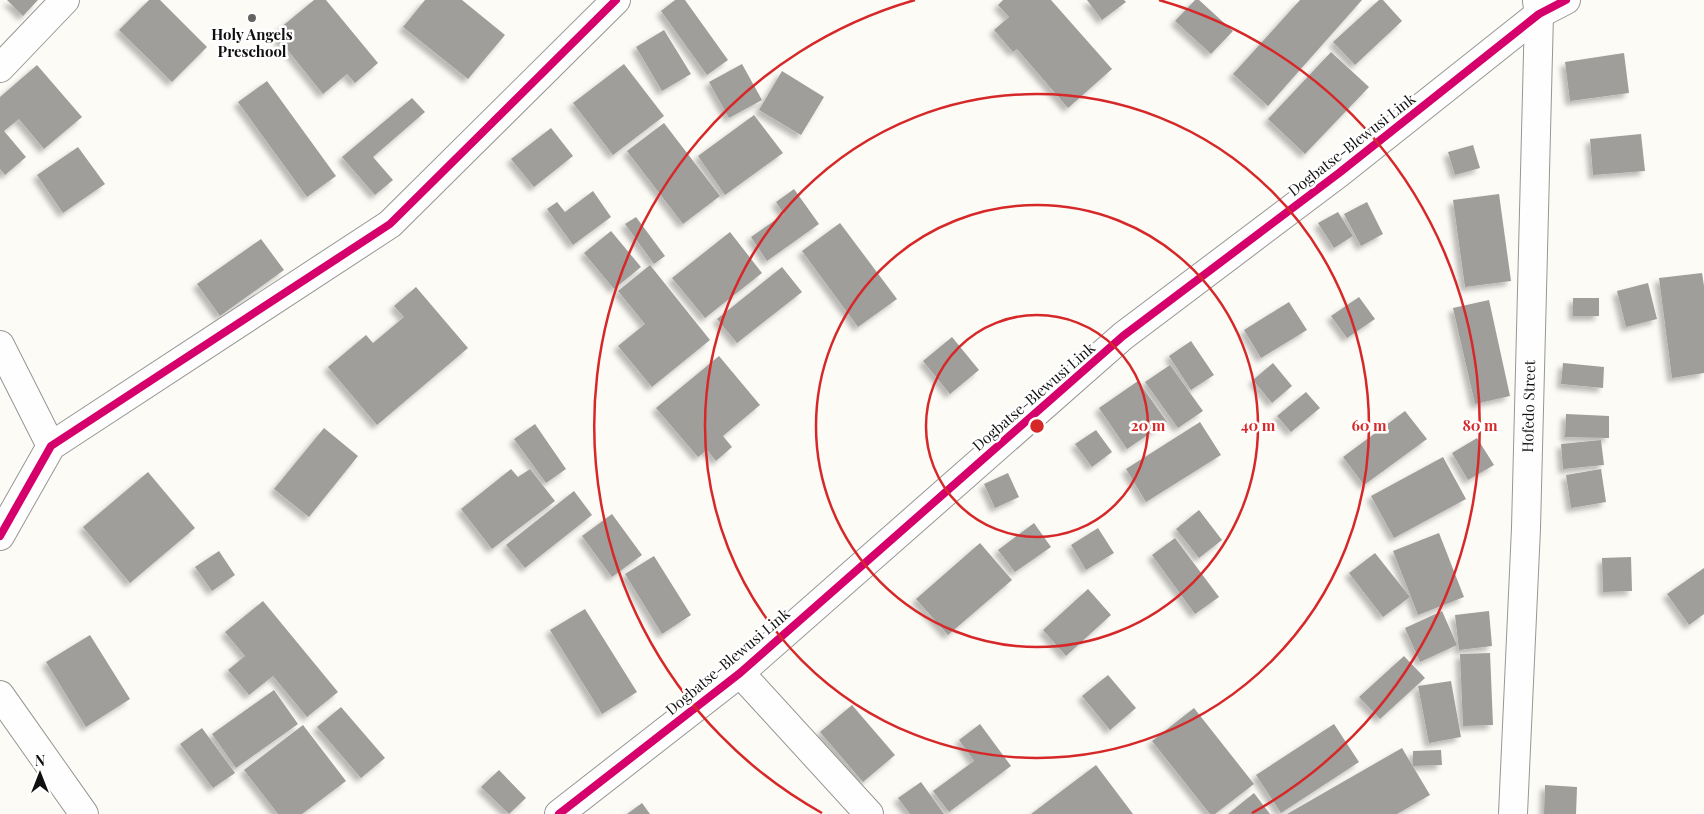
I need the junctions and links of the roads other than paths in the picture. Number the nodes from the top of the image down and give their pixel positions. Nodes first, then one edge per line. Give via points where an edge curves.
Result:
1 (65, 0) edge
2 (616, 0) edge
3 (1566, 0) edge
4 (1538, 7) edge
5 (0, 68) edge
6 (0, 345) edge
7 (51, 446) junction
8 (0, 536) edge
9 (740, 673) junction
10 (0, 695) edge
11 (84, 814) edge
12 (559, 814) edge
13 (870, 814) edge
14 (1513, 814) edge

1 - 5 street
2 - 7 street via 390,224
3 - 4 street, Dogbatse-Blewusi Link
4 - 9 street, Dogbatse-Blewusi Link via 1339,173 1123,336
4 - 14 street, Hofedo Street via 1526,528
6 - 7 street
7 - 8 street
9 - 12 street, Dogbatse-Blewusi Link
9 - 13 street
10 - 11 street

